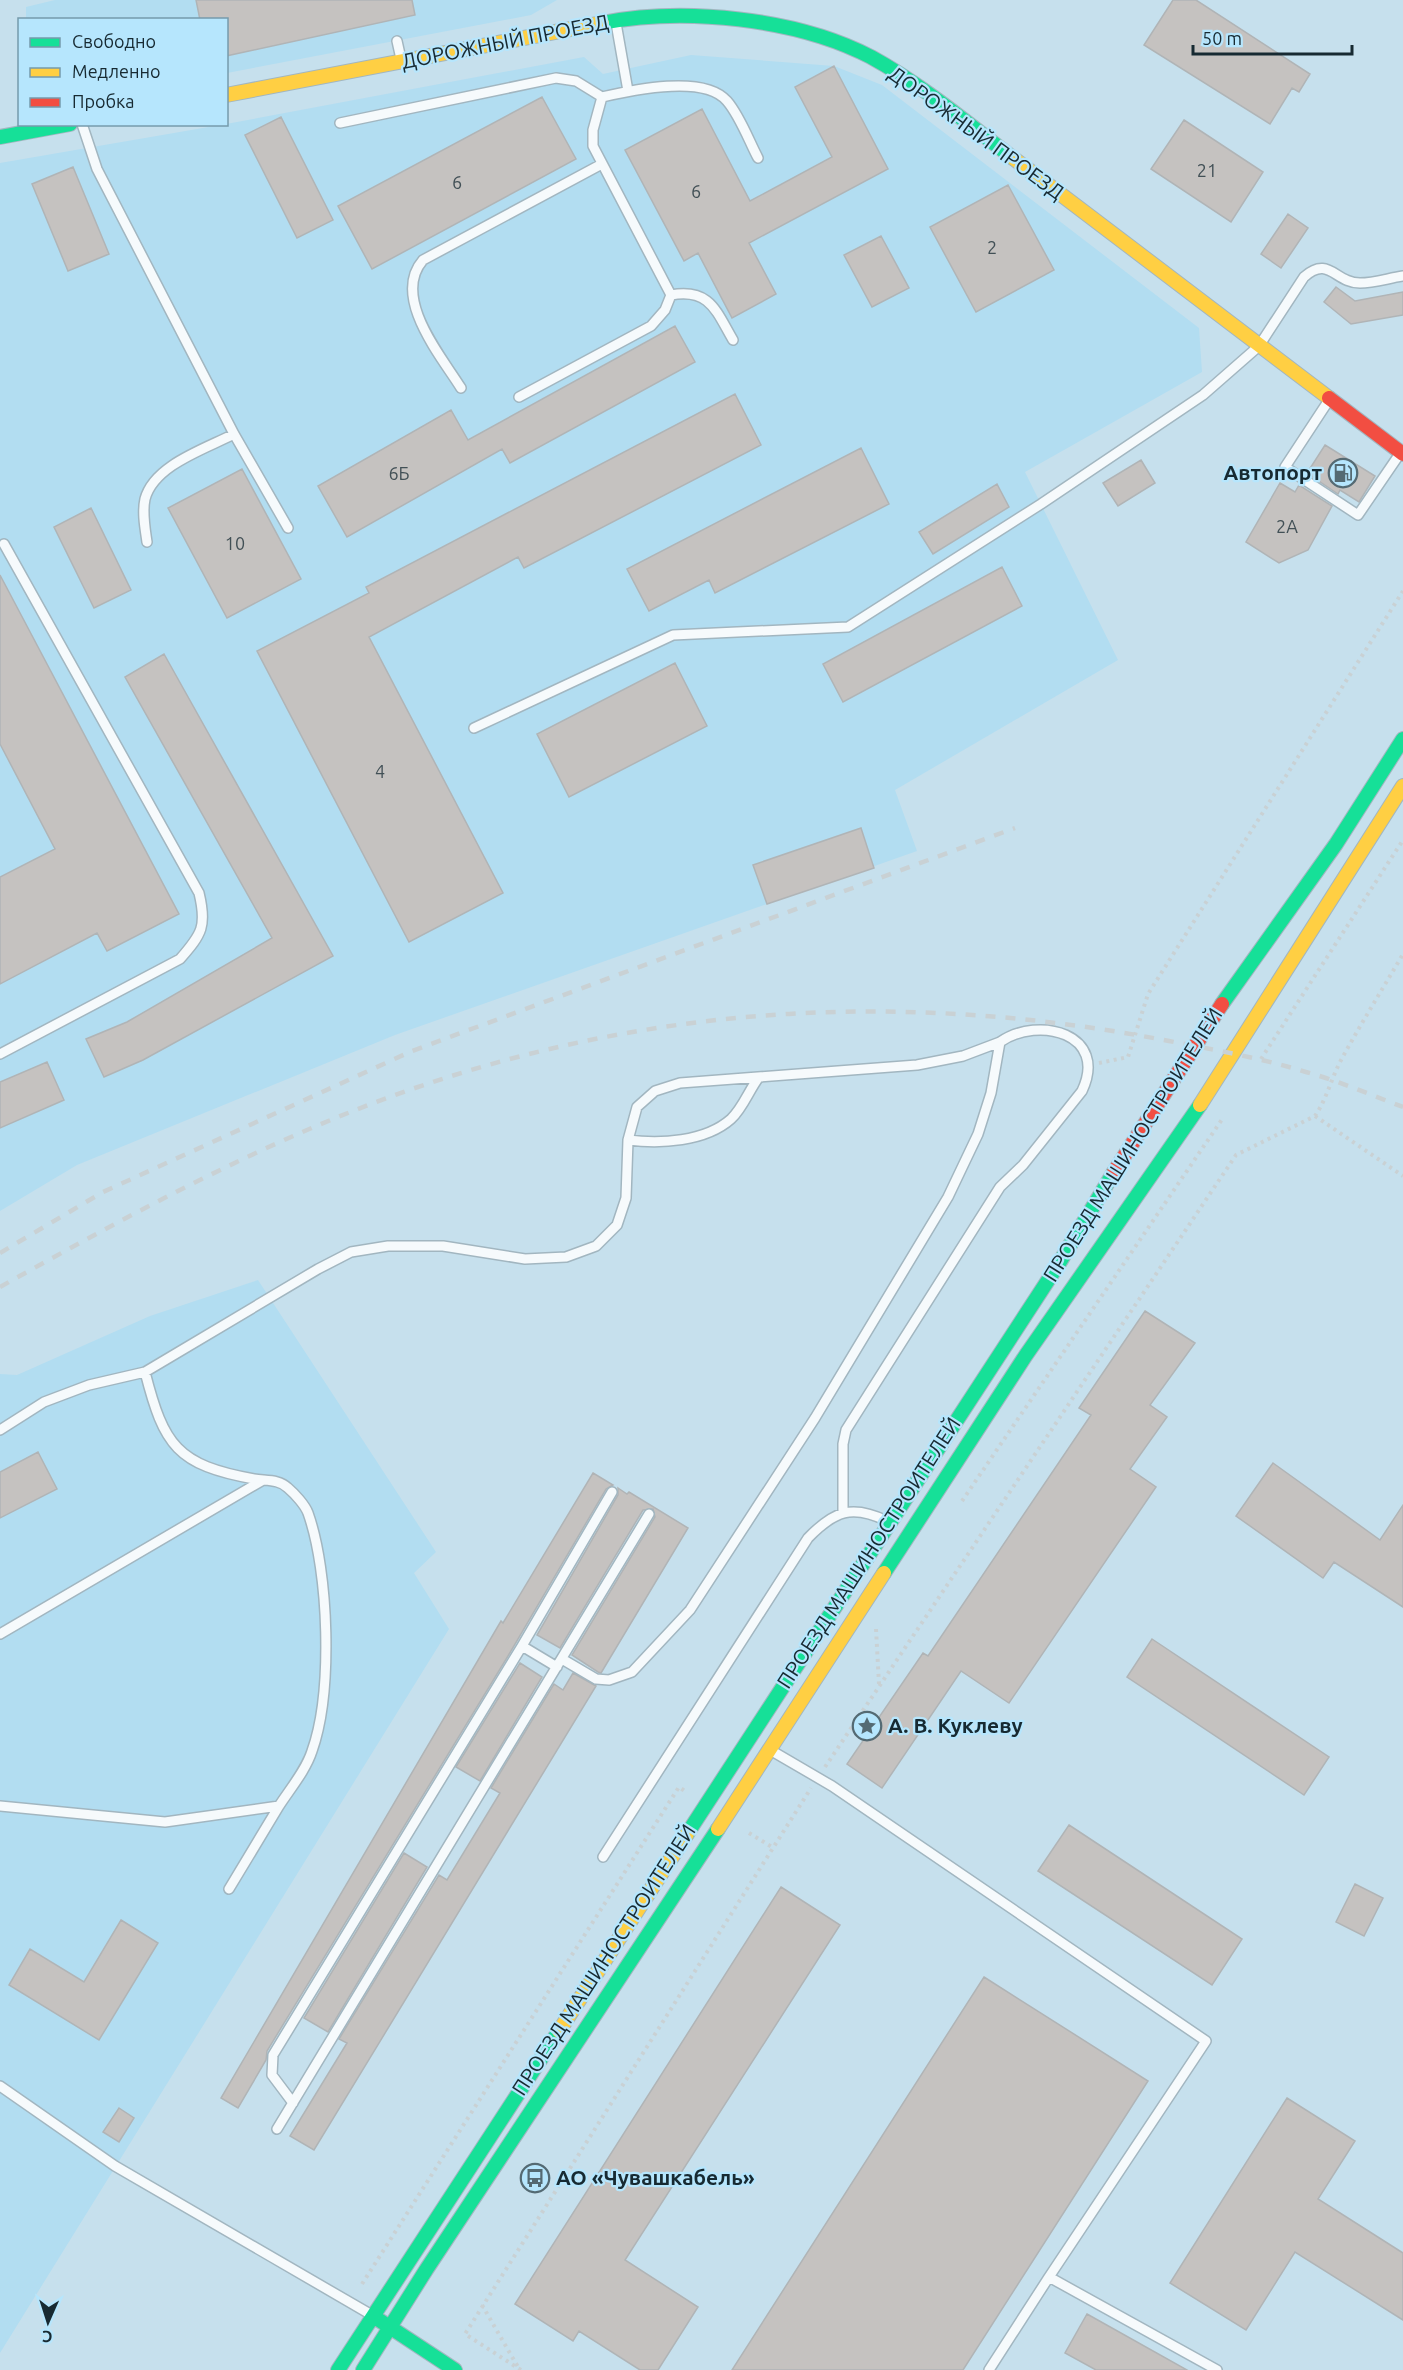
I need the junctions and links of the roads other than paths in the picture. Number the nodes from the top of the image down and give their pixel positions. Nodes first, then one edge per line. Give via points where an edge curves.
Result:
1 (615, 20) junction
2 (397, 41) dead end
3 (402, 62) junction
4 (628, 91) junction
5 (228, 95) edge
6 (602, 97) junction
7 (340, 123) dead end
8 (59, 126) edge
9 (83, 126) edge
10 (0, 137) edge
11 (758, 158) dead end
12 (600, 165) junction
13 (1403, 276) edge
14 (671, 296) junction
15 (733, 340) dead end
16 (1259, 346) junction
17 (461, 388) dead end
18 (519, 397) dead end
19 (1329, 400) junction
20 (234, 434) junction
21 (1402, 454) edge
22 (288, 528) dead end
23 (147, 542) dead end
24 (4, 544) dead end
25 (474, 728) dead end
26 (1403, 739) edge
27 (1403, 786) edge
28 (1000, 1042) junction
29 (0, 1054) edge
30 (759, 1077) junction
31 (628, 1140) junction
32 (145, 1372) junction
33 (0, 1430) edge
34 (263, 1480) junction
35 (612, 1492) dead end
36 (843, 1513) junction
37 (649, 1514) dead end
38 (890, 1522) junction
39 (909, 1535) junction
40 (0, 1634) edge
41 (522, 1646) junction
42 (560, 1663) junction
43 (749, 1737) junction
44 (770, 1749) junction
45 (0, 1806) edge
46 (279, 1806) junction
47 (603, 1857) dead end
48 (230, 1889) dead end
49 (0, 2086) edge
50 (293, 2103) junction
51 (277, 2129) dead end
52 (1049, 2277) junction
53 (372, 2316) junction
54 (390, 2327) junction
55 (338, 2370) edge
56 (363, 2370) edge
57 (455, 2370) edge
58 (989, 2370) edge
59 (1217, 2370) edge

1 - 3 main road, ДОРОЖНЫЙ ПРОЕЗД
1 - 4 lane
1 - 16 main road, ДОРОЖНЫЙ ПРОЕЗД via 676,15 739,19 807,32 864,54 917,85
2 - 3 lane
3 - 5 main road, ДОРОЖНЫЙ ПРОЕЗД
4 - 6 lane
4 - 11 lane via 692,86 713,90 727,101
6 - 7 lane via 576,81 556,78
6 - 12 lane via 593,130 593,146
8 - 10 main road
9 - 20 lane via 97,169
12 - 14 lane
12 - 17 lane via 423,260 416,269 414,305 420,323
13 - 16 lane via 1361,283 1321,268 1313,269
14 - 15 lane via 702,296
14 - 18 lane via 651,326
16 - 19 main road, ДОРОЖНЫЙ ПРОЕЗД
16 - 25 lane via 1193,401 848,627 673,635
19 - 21 main road, ДОРОЖНЫЙ ПРОЕЗД
19 - 21 lane via 1285,466 1358,515
20 - 22 lane
20 - 23 lane via 165,471 152,484 144,509
24 - 29 lane via 199,893 204,915 200,937 180,959
26 - 38 main road, ПРОЕЗД МАШИНОСТРОИТЕЛЕЙ via 1338,840 1209,1023 1058,1265
27 - 39 main road, ПРОЕЗД МАШИНОСТРОИТЕЛЕЙ via 1207,1095 1026,1355
28 - 30 lane via 963,1056 917,1065
28 - 36 lane via 1023,1030 1062,1034 1088,1055 1088,1077 1082,1091 1023,1165 1000,1187 846,1430
28 - 42 lane via 981,1124 948,1197 815,1418 690,1610 632,1672 609,1680 596,1679
30 - 31 lane via 730,1120 711,1131 666,1142
30 - 31 lane via 680,1083 655,1091 637,1107
31 - 32 lane via 626,1198 616,1225 596,1246 566,1257 525,1259 443,1246 388,1246 351,1252
32 - 33 lane via 89,1385 44,1402
32 - 34 lane via 156,1413 171,1443 193,1462
34 - 40 lane
34 - 46 lane via 287,1486 307,1510 322,1572 326,1653 319,1728 312,1754
35 - 41 lane
36 - 38 lane via 867,1513
36 - 47 lane via 826,1519 808,1538
37 - 42 lane
38 - 39 main road
38 - 43 main road, ПРОЕЗД МАШИНОСТРОИТЕЛЕЙ
39 - 44 main road, ПРОЕЗД МАШИНОСТРОИТЕЛЕЙ
41 - 42 lane
41 - 50 lane via 273,2055 272,2075
42 - 50 lane
43 - 44 main road
43 - 53 main road, ПРОЕЗД МАШИНОСТРОИТЕЛЕЙ
44 - 52 lane via 818,1777 1206,2041
44 - 54 main road, ПРОЕЗД МАШИНОСТРОИТЕЛЕЙ
45 - 46 lane via 165,1821
46 - 48 lane
49 - 53 lane via 115,2166
50 - 51 lane
52 - 58 lane
52 - 59 lane
53 - 54 main road
53 - 55 main road, ПРОЕЗД МАШИНОСТРОИТЕЛЕЙ
54 - 56 main road, ПРОЕЗД МАШИНОСТРОИТЕЛЕЙ
54 - 57 main road

